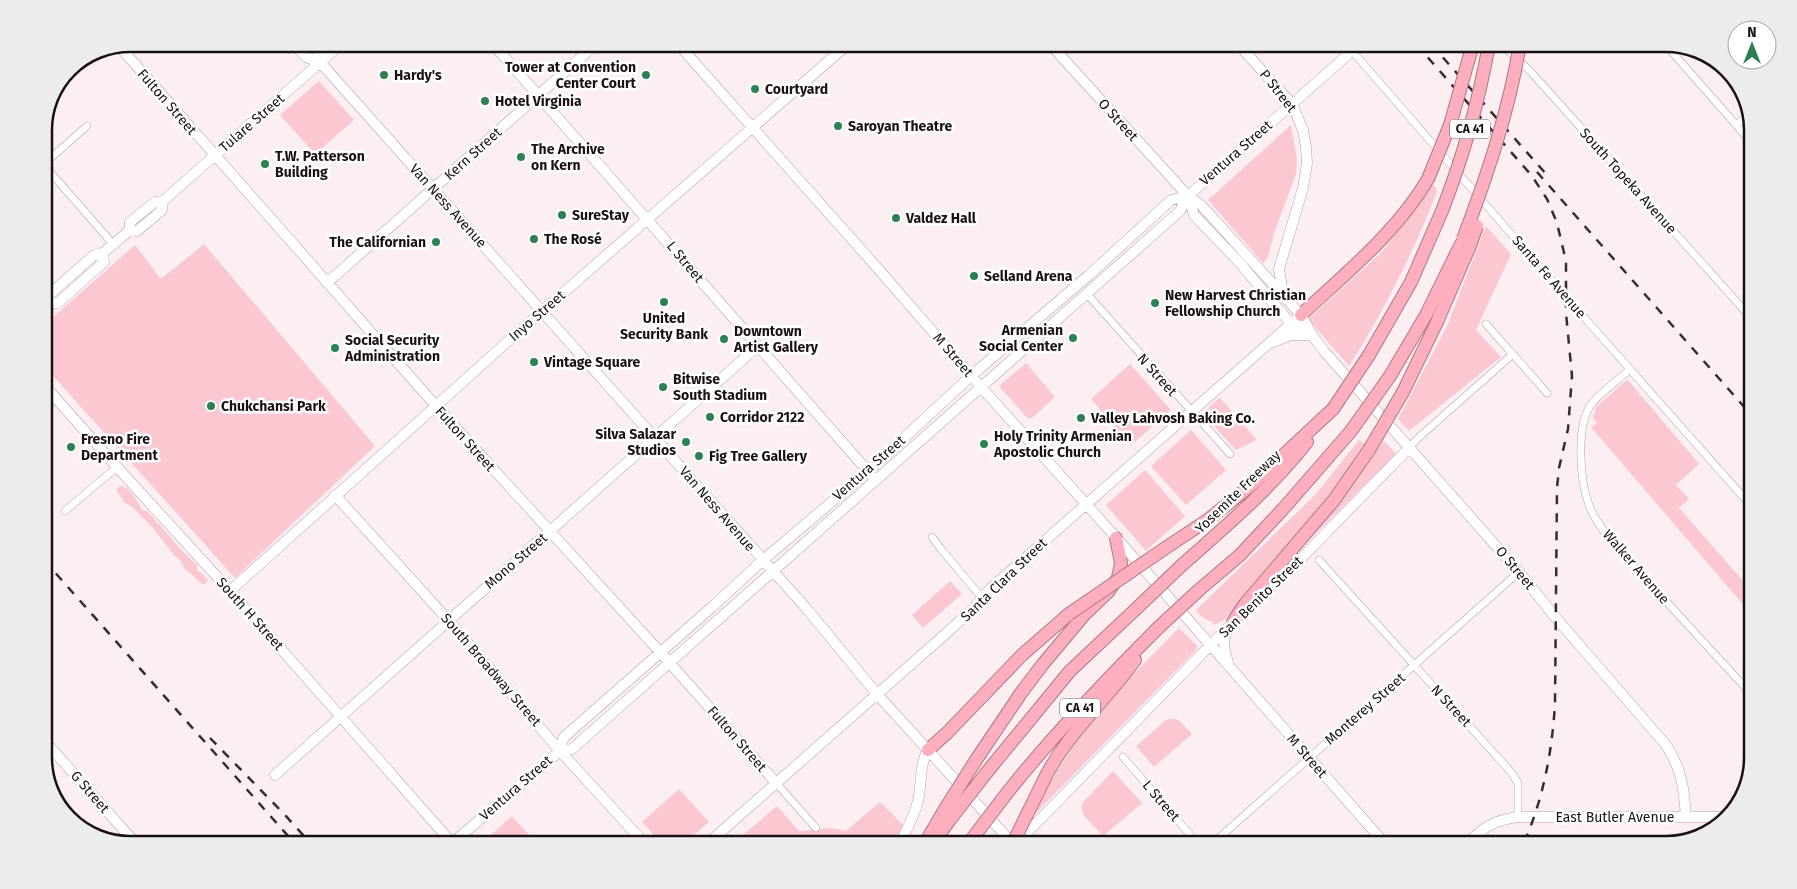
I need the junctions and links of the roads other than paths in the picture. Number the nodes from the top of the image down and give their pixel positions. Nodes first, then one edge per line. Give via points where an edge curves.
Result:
1 (301, 52) edge
2 (317, 52) edge
3 (332, 52) edge
4 (500, 52) edge
5 (587, 52) edge
6 (685, 52) edge
7 (839, 52) edge
8 (1057, 52) edge
9 (1245, 52) edge
10 (1345, 52) edge
11 (1356, 52) edge
12 (1471, 52) edge
13 (1487, 52) edge
14 (1510, 52) edge
15 (1518, 52) edge
16 (125, 53) edge
17 (1673, 53) edge
18 (320, 62) junction
19 (538, 95) junction
20 (1292, 104) junction
21 (1743, 119) edge
22 (1736, 125) junction
23 (87, 126) dead end
24 (752, 126) junction
25 (1744, 134) edge
26 (214, 156) junction
27 (53, 157) edge
28 (53, 175) edge
29 (433, 189) junction
30 (1188, 196) junction
31 (648, 219) junction
32 (1466, 243) junction
33 (113, 244) junction
34 (1280, 261) junction
35 (1263, 273) junction
36 (327, 283) junction
37 (1087, 294) junction
38 (1284, 296) junction
39 (53, 304) edge
40 (1744, 310) edge
41 (542, 312) junction
42 (1301, 315) junction
43 (1290, 324) junction
44 (1486, 324) dead end
45 (1312, 335) junction
46 (1271, 343) junction
47 (757, 347) junction
48 (1513, 354) junction
49 (1630, 369) junction
50 (971, 376) junction
51 (981, 387) junction
52 (1547, 393) dead end
53 (53, 395) edge
54 (436, 406) junction
55 (1333, 408) junction
56 (1190, 412) junction
57 (655, 438) junction
58 (1409, 448) junction
59 (1230, 454) dead end
60 (116, 467) junction
61 (868, 471) junction
62 (876, 481) junction
63 (335, 495) junction
64 (1744, 498) edge
65 (1086, 504) junction
66 (65, 511) dead end
67 (550, 531) junction
68 (932, 537) dead end
69 (1116, 538) junction
70 (1319, 560) dead end
71 (762, 561) junction
72 (772, 571) junction
73 (1519, 572) junction
74 (230, 591) junction
75 (982, 598) junction
76 (448, 621) junction
77 (1232, 622) junction
78 (1158, 628) junction
79 (1211, 646) junction
80 (659, 653) junction
81 (669, 662) junction
82 (1414, 665) junction
83 (1229, 666) junction
84 (1744, 686) edge
85 (877, 694) junction
86 (341, 716) junction
87 (928, 750) junction
88 (560, 751) junction
89 (53, 755) edge
90 (1123, 757) dead end
91 (1309, 758) junction
92 (276, 775) dead end
93 (777, 784) junction
94 (949, 813) junction
95 (1686, 817) junction
96 (1718, 817) edge
97 (1518, 818) junction
98 (816, 828) dead end
99 (128, 836) edge
100 (444, 836) edge
101 (462, 836) edge
102 (638, 836) edge
103 (716, 836) edge
104 (903, 836) edge
105 (931, 836) edge
106 (936, 836) edge
107 (975, 836) edge
108 (1005, 836) edge
109 (1017, 836) edge
110 (1022, 836) edge
111 (1191, 836) edge
112 (1221, 836) edge
113 (1378, 836) edge
114 (1475, 836) edge

1 - 18 street, Van Ness Avenue
2 - 18 street, Van Ness Avenue
3 - 18 street, Tulare Street
4 - 19 street, L Street
5 - 19 street, Kern Street
6 - 24 street, M Street
7 - 24 street, Inyo Street
8 - 30 street, O Street
9 - 20 street, P Street
10 - 20 street, Ventura Street
11 - 49 street, Santa Fe Avenue
12 - 42 highway, bridge via 1450,125 1428,179 1410,208
13 - 55 highway, Yosemite Freeway / CA 41, bridge via 1474,115 1442,211 1411,282 1369,355
14 - 40 street, South Topeka Avenue
15 - 32 highway, CA 41, bridge via 1496,169
16 - 26 street, Fulton Street
17 - 22 street
18 - 26 street, Tulare Street
18 - 29 street, Van Ness Avenue
19 - 29 street, Kern Street
19 - 31 street, L Street
20 - 30 street, Ventura Street
20 - 34 street, P Street via 1303,130 1307,163 1303,188
21 - 22 street
22 - 25 street
23 - 27 street
24 - 31 street, Inyo Street
24 - 50 street, M Street
26 - 33 street, Tulare Street via 163,201 155,202 130,222 130,230
26 - 36 street, Fulton Street
28 - 33 street
29 - 36 street, Kern Street
29 - 41 street, Van Ness Avenue
30 - 35 street, O Street via 1201,205
30 - 37 street, Ventura Street via 1180,211
30 - 43 street, O Street via 1194,215 1239,262
30 - 50 street, Ventura Street via 1171,200
31 - 41 street, Inyo Street
31 - 47 street, L Street
32 - 77 highway, bridge via 1437,322 1403,392 1369,450 1334,500
32 - 78 highway, CA 41, bridge via 1390,376 1352,431 1240,554
33 - 39 street, Tulare Street via 103,253 104,262 58,303
34 - 35 street via 1276,268
34 - 38 street, P Street
35 - 38 street, O Street
36 - 54 street, Fulton Street
37 - 51 street, Ventura Street
37 - 56 street, N Street
38 - 42 street, O Street
41 - 54 street, Inyo Street
41 - 57 street, Van Ness Avenue
42 - 43 street, Santa Clara Street
42 - 45 street, O Street
43 - 45 street, O Street
43 - 46 street, Santa Clara Street
44 - 48 street
45 - 46 street via 1292,335
45 - 58 street, O Street
46 - 56 street, Santa Clara Street
47 - 57 street, Mono Street
47 - 61 street, L Street
48 - 52 street
48 - 58 street, San Benito Street
49 - 64 street, Santa Fe Avenue
49 - 84 street, Walker Avenue via 1593,402 1584,418 1582,462 1589,504 1619,550
50 - 51 street, M Street
50 - 61 street, Ventura Street
51 - 62 street, Ventura Street
51 - 65 street, M Street
53 - 60 street, South H Street
54 - 63 street, Inyo Street
54 - 67 street, Fulton Street
55 - 87 highway, bridge via 1250,486 1209,519 1069,614 1022,655
55 - 94 highway, Yosemite Freeway / CA 41, bridge via 1260,495 1070,671
56 - 59 street, N Street
56 - 65 street, Santa Clara Street
57 - 67 street, Mono Street
57 - 71 street, Van Ness Avenue
58 - 73 street, O Street
58 - 77 street, San Benito Street via 1283,576
60 - 66 street
60 - 74 street, South H Street
61 - 62 street, L Street
61 - 71 street, Ventura Street
62 - 72 street, Ventura Street
63 - 74 street, Inyo Street
63 - 76 street, South Broadway Street
65 - 69 street, M Street
65 - 75 street, Santa Clara Street
67 - 76 street, Mono Street
67 - 80 street, Fulton Street
68 - 75 street
69 - 79 street, M Street
69 - 94 highway, bridge via 1121,563 1118,578 1021,693 976,760
70 - 82 street, N Street
71 - 72 street, Van Ness Avenue
71 - 80 street, Ventura Street
72 - 81 street, Ventura Street
72 - 85 street, Van Ness Avenue
73 - 82 street, Monterey Street
73 - 95 street, O Street via 1666,745 1681,774
74 - 86 street, South H Street
75 - 85 street, Santa Clara Street
76 - 86 street, Mono Street
76 - 88 street, South Broadway Street
77 - 79 street, San Benito Street
77 - 83 street, M Street via 1224,638
78 - 107 highway, CA 41, bridge via 1094,691 1032,761
78 - 109 highway, bridge via 1057,757
79 - 83 street, M Street
79 - 110 street, San Benito Street
80 - 81 street, Fulton Street
80 - 88 street, Ventura Street via 564,738
81 - 88 street, Ventura Street via 572,749
81 - 93 street, Fulton Street
82 - 91 street, Monterey Street
82 - 97 street, N Street via 1515,778 1519,792
83 - 91 street, M Street
85 - 87 street, Van Ness Avenue
85 - 93 street, Santa Clara Street
86 - 92 street, Mono Street
86 - 100 street, South H Street
87 - 104 street via 923,760 916,808
87 - 108 street, Van Ness Avenue
88 - 101 street, Ventura Street
88 - 102 street, South Broadway Street
89 - 99 street, G Street
90 - 111 street, L Street
91 - 112 street, Monterey Street
91 - 113 street, M Street
93 - 98 street, Fulton Street
93 - 103 street, Santa Clara Street
94 - 105 highway
94 - 106 highway, Yosemite Freeway / CA 41
95 - 96 street, East Butler Avenue
95 - 97 street, East Butler Avenue
97 - 114 street, East Butler Avenue via 1503,819

